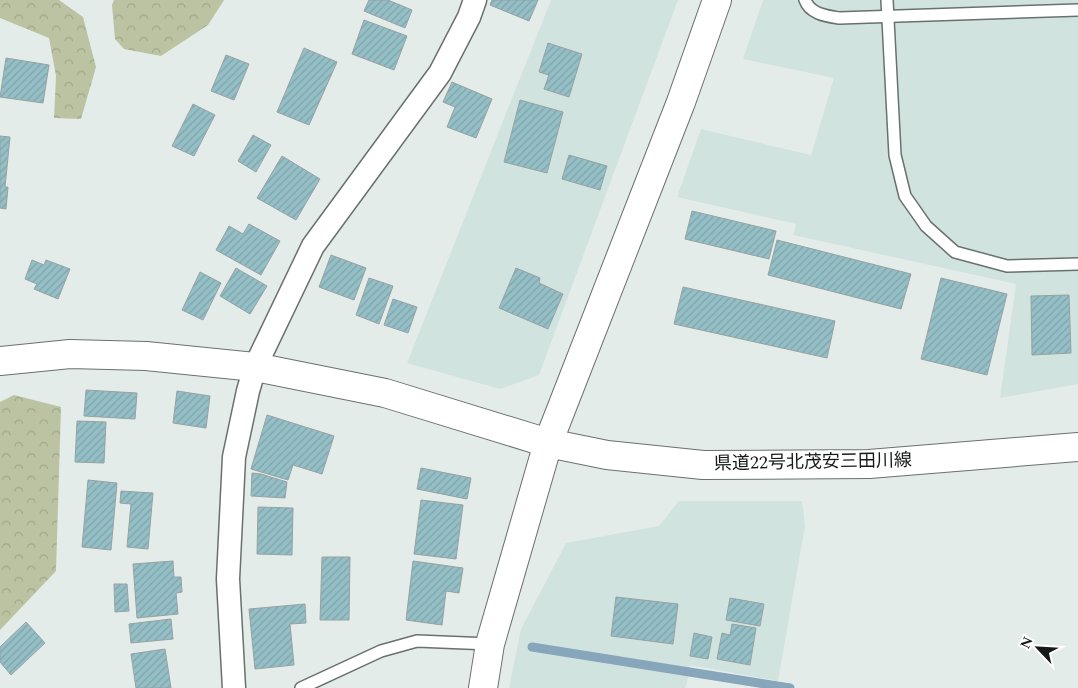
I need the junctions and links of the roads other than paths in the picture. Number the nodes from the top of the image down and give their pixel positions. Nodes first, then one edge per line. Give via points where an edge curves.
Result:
1 (475, 0) edge
2 (717, 0) edge
3 (805, 0) edge
4 (887, 0) edge
5 (1078, 10) edge
6 (888, 16) junction
7 (1078, 264) edge
8 (0, 361) edge
9 (255, 367) junction
10 (1078, 438) edge
11 (548, 443) junction
12 (1078, 447) edge
13 (1051, 448) junction
14 (490, 644) junction
15 (234, 688) edge
16 (301, 688) edge
17 (482, 688) edge

1 - 9 street via 440,73 313,246
2 - 11 street via 681,102
3 - 6 lane via 820,15 839,18
4 - 6 lane
5 - 6 lane
6 - 7 lane via 895,155 905,196 926,226 955,252 1007,266
8 - 9 street, 県道22号北茂安三田川線 via 70,354 146,356
9 - 11 street, 県道22号北茂安三田川線 via 384,393
9 - 15 street via 234,466 228,579
10 - 13 lane
11 - 13 street, 県道22号北茂安三田川線 via 607,455 702,465 870,464
11 - 14 street
12 - 13 street, 県道22号北茂安三田川線
14 - 16 lane via 418,641 381,651
14 - 17 street

